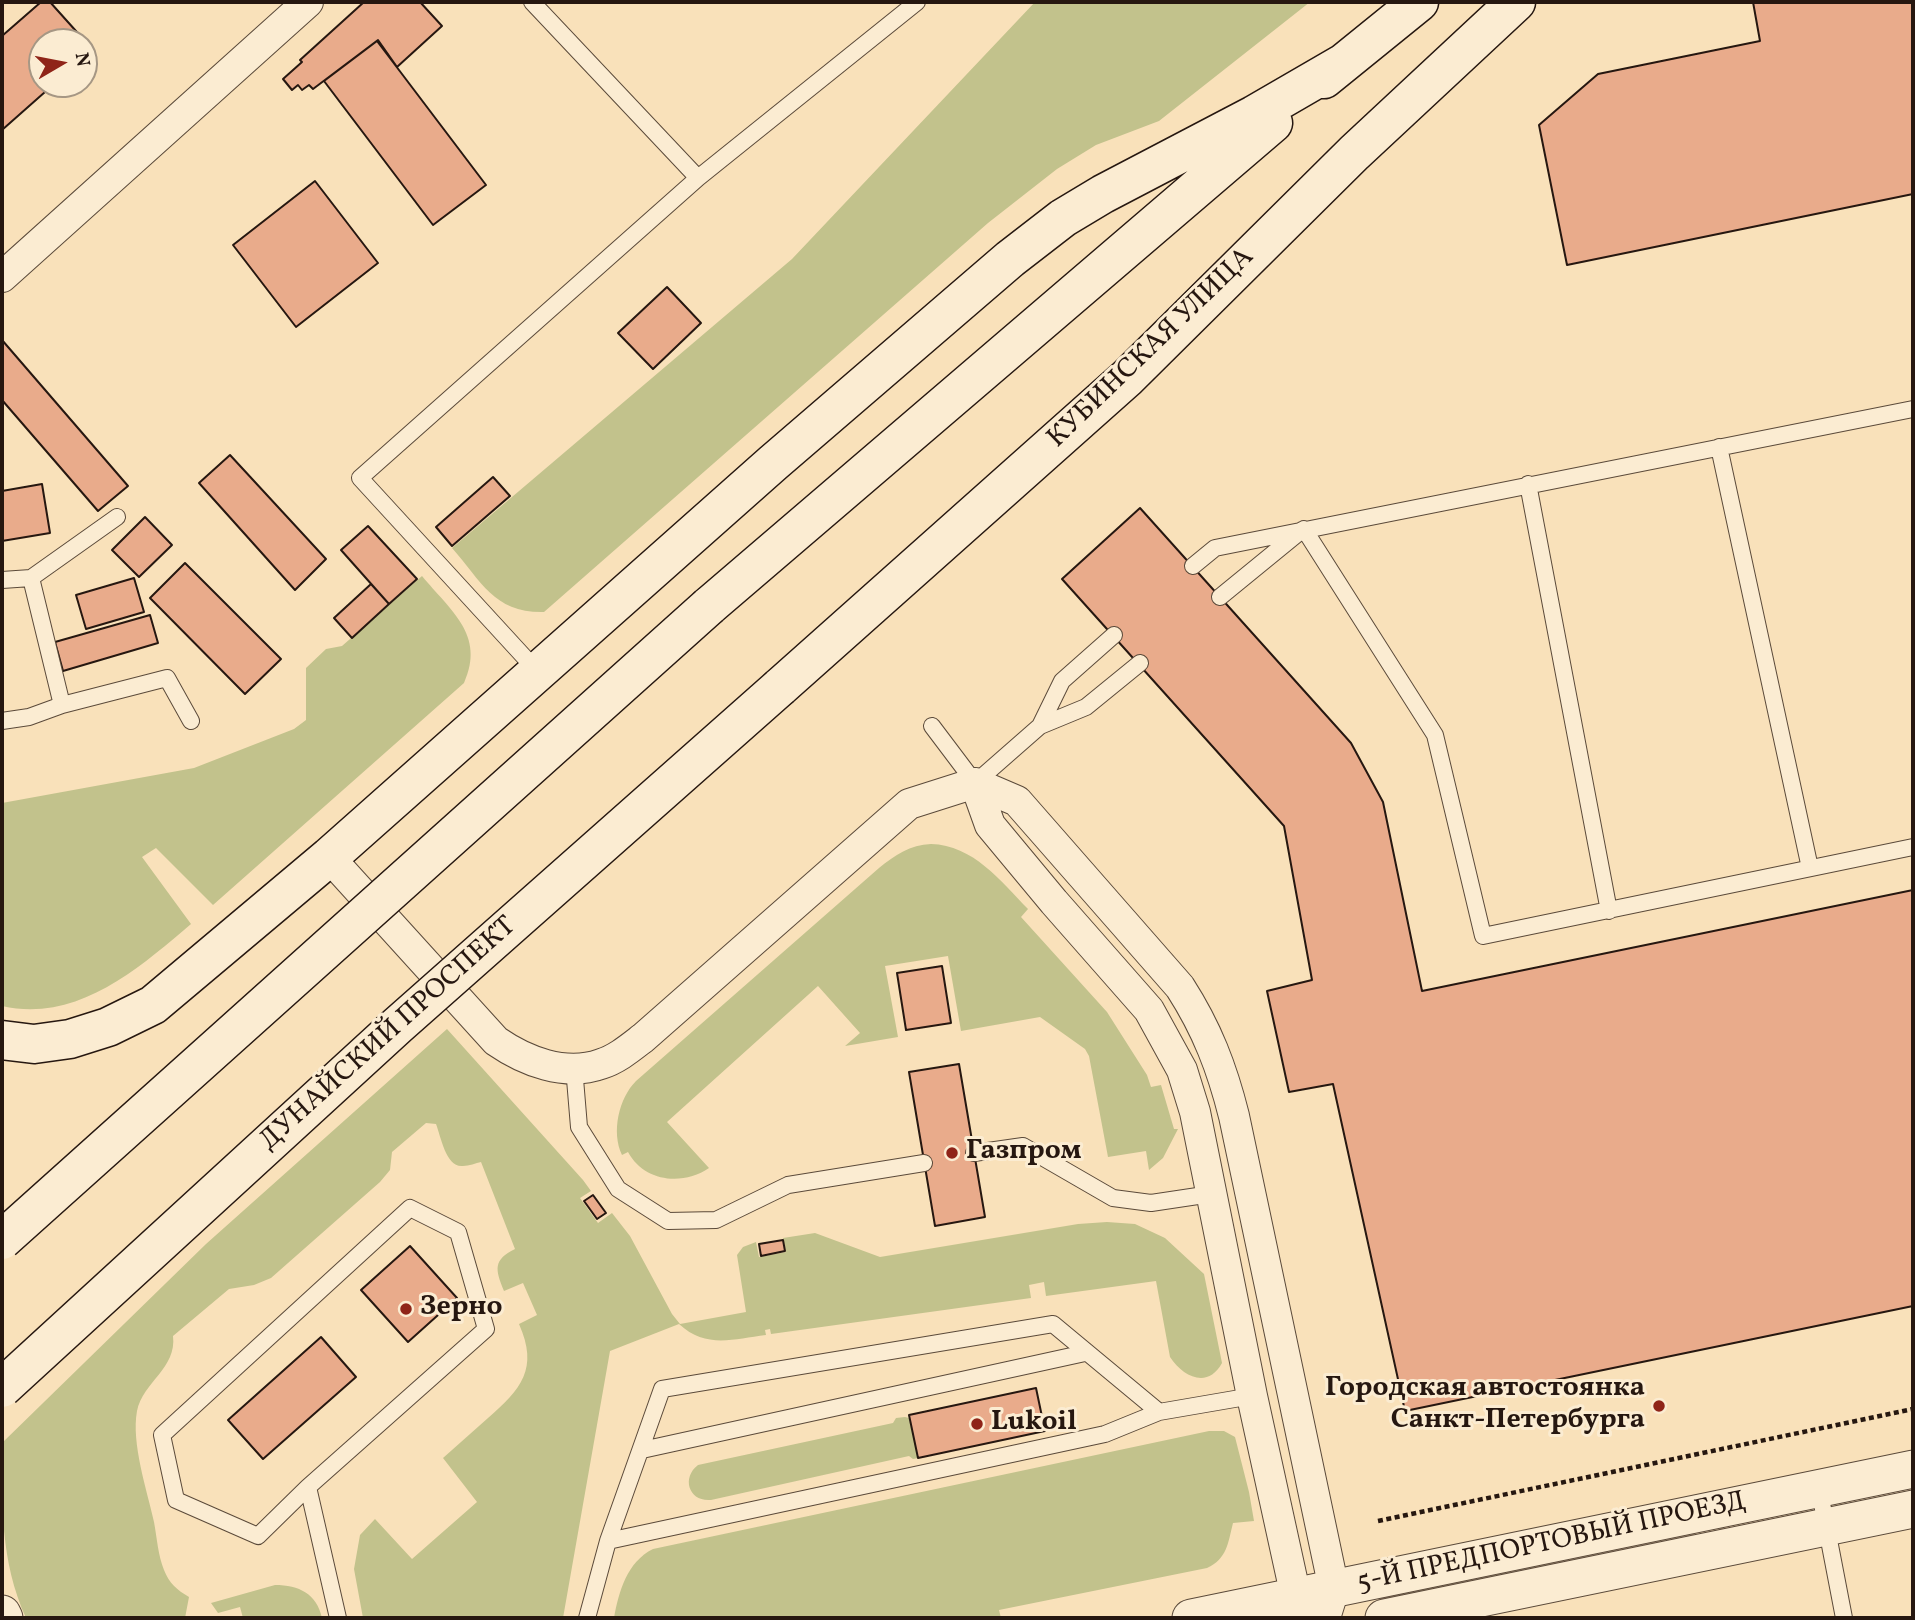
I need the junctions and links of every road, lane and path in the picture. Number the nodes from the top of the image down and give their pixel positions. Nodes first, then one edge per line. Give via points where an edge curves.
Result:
1 (308, 2) edge
2 (532, 2) edge
3 (917, 2) edge
4 (1419, 2) edge
5 (1516, 2) edge
6 (1342, 64) junction
7 (698, 178) junction
8 (2, 277) edge
9 (1913, 409) edge
10 (1718, 447) junction
11 (1528, 484) junction
12 (117, 517) dead end
13 (1304, 529) junction
14 (1193, 566) dead end
15 (31, 578) junction
16 (2, 580) edge
17 (1220, 597) dead end
18 (1114, 635) dead end
19 (1140, 663) dead end
20 (538, 672) junction
21 (780, 687) joint
22 (62, 705) junction
23 (2, 721) edge
24 (191, 721) dead end
25 (932, 726) dead end
26 (1040, 726) junction
27 (975, 783) junction
28 (1913, 847) edge
29 (329, 857) junction
30 (1810, 868) junction
31 (1609, 911) junction
32 (2, 1040) edge
33 (574, 1067) junction
34 (974, 1153) dead end
35 (924, 1163) dead end
36 (1211, 1194) junction
37 (2, 1240) edge
38 (1085, 1353) junction
39 (2, 1388) edge
40 (1252, 1396) junction
41 (1913, 1409) edge
42 (1158, 1412) junction
43 (642, 1450) junction
44 (1913, 1469) edge
45 (308, 1487) junction
46 (1819, 1488) junction
47 (1913, 1509) edge
48 (1378, 1521) dead end
49 (1825, 1527) junction
50 (608, 1541) junction
51 (1317, 1606) edge
52 (338, 1618) edge
53 (587, 1618) edge
54 (1191, 1618) edge
55 (1384, 1618) edge
56 (1844, 1618) edge

1 - 8 street
2 - 7 lane
3 - 7 lane
4 - 6 main road
5 - 21 main road, КУБИНСКАЯ УЛИЦА via 1354,153 1127,378
6 - 20 main road via 1063,218 773,463
6 - 37 main road, bridge via 709,606
7 - 20 lane via 360,478
9 - 10 lane
10 - 11 lane
10 - 30 lane
11 - 13 lane
11 - 31 lane
12 - 15 lane
13 - 14 lane via 1215,548
13 - 17 lane
13 - 31 lane via 1435,734 1483,936
15 - 16 lane
15 - 22 lane
18 - 26 lane via 1062,681
19 - 26 lane via 1086,707
20 - 29 main road
21 - 39 main road, ДУНАЙСКИЙ ПРОСПЕКТ, bridge via 387,1036
22 - 23 lane
22 - 24 lane via 167,678
25 - 27 lane
26 - 27 lane
27 - 33 street via 909,804 643,1038 600,1065
27 - 36 street via 990,825 1150,1010 1182,1070
27 - 51 street via 1017,801 1156,957 1199,1017 1223,1069
28 - 30 lane
29 - 32 main road via 153,1005 108,1027 69,1039 34,1044
29 - 33 street via 496,1041 536,1063
30 - 31 lane
33 - 35 lane via 579,1127 618,1189 668,1221 716,1220 788,1185
34 - 36 lane via 1023,1146 1113,1198 1151,1203
36 - 40 street
38 - 42 lane
38 - 43 lane
38 - 43 lane via 1053,1324 662,1390
40 - 42 lane
40 - 51 street
41 - 48 path
42 - 50 lane via 1105,1434
43 - 50 lane
44 - 46 street, 5-Й ПРЕДПОРТОВЫЙ ПРОЕЗД
45 - 45 lane via 486,1329 458,1232 410,1208 162,1435 176,1500 258,1536
45 - 52 lane
46 - 49 lane
46 - 51 street, 5-Й ПРЕДПОРТОВЫЙ ПРОЕЗД
47 - 49 street, 5-Й ПРЕДПОРТОВЫЙ ПРОЕЗД
49 - 55 street, 5-Й ПРЕДПОРТОВЫЙ ПРОЕЗД
49 - 56 lane
50 - 53 lane
51 - 54 street, 5-Й ПРЕДПОРТОВЫЙ ПРОЕЗД

